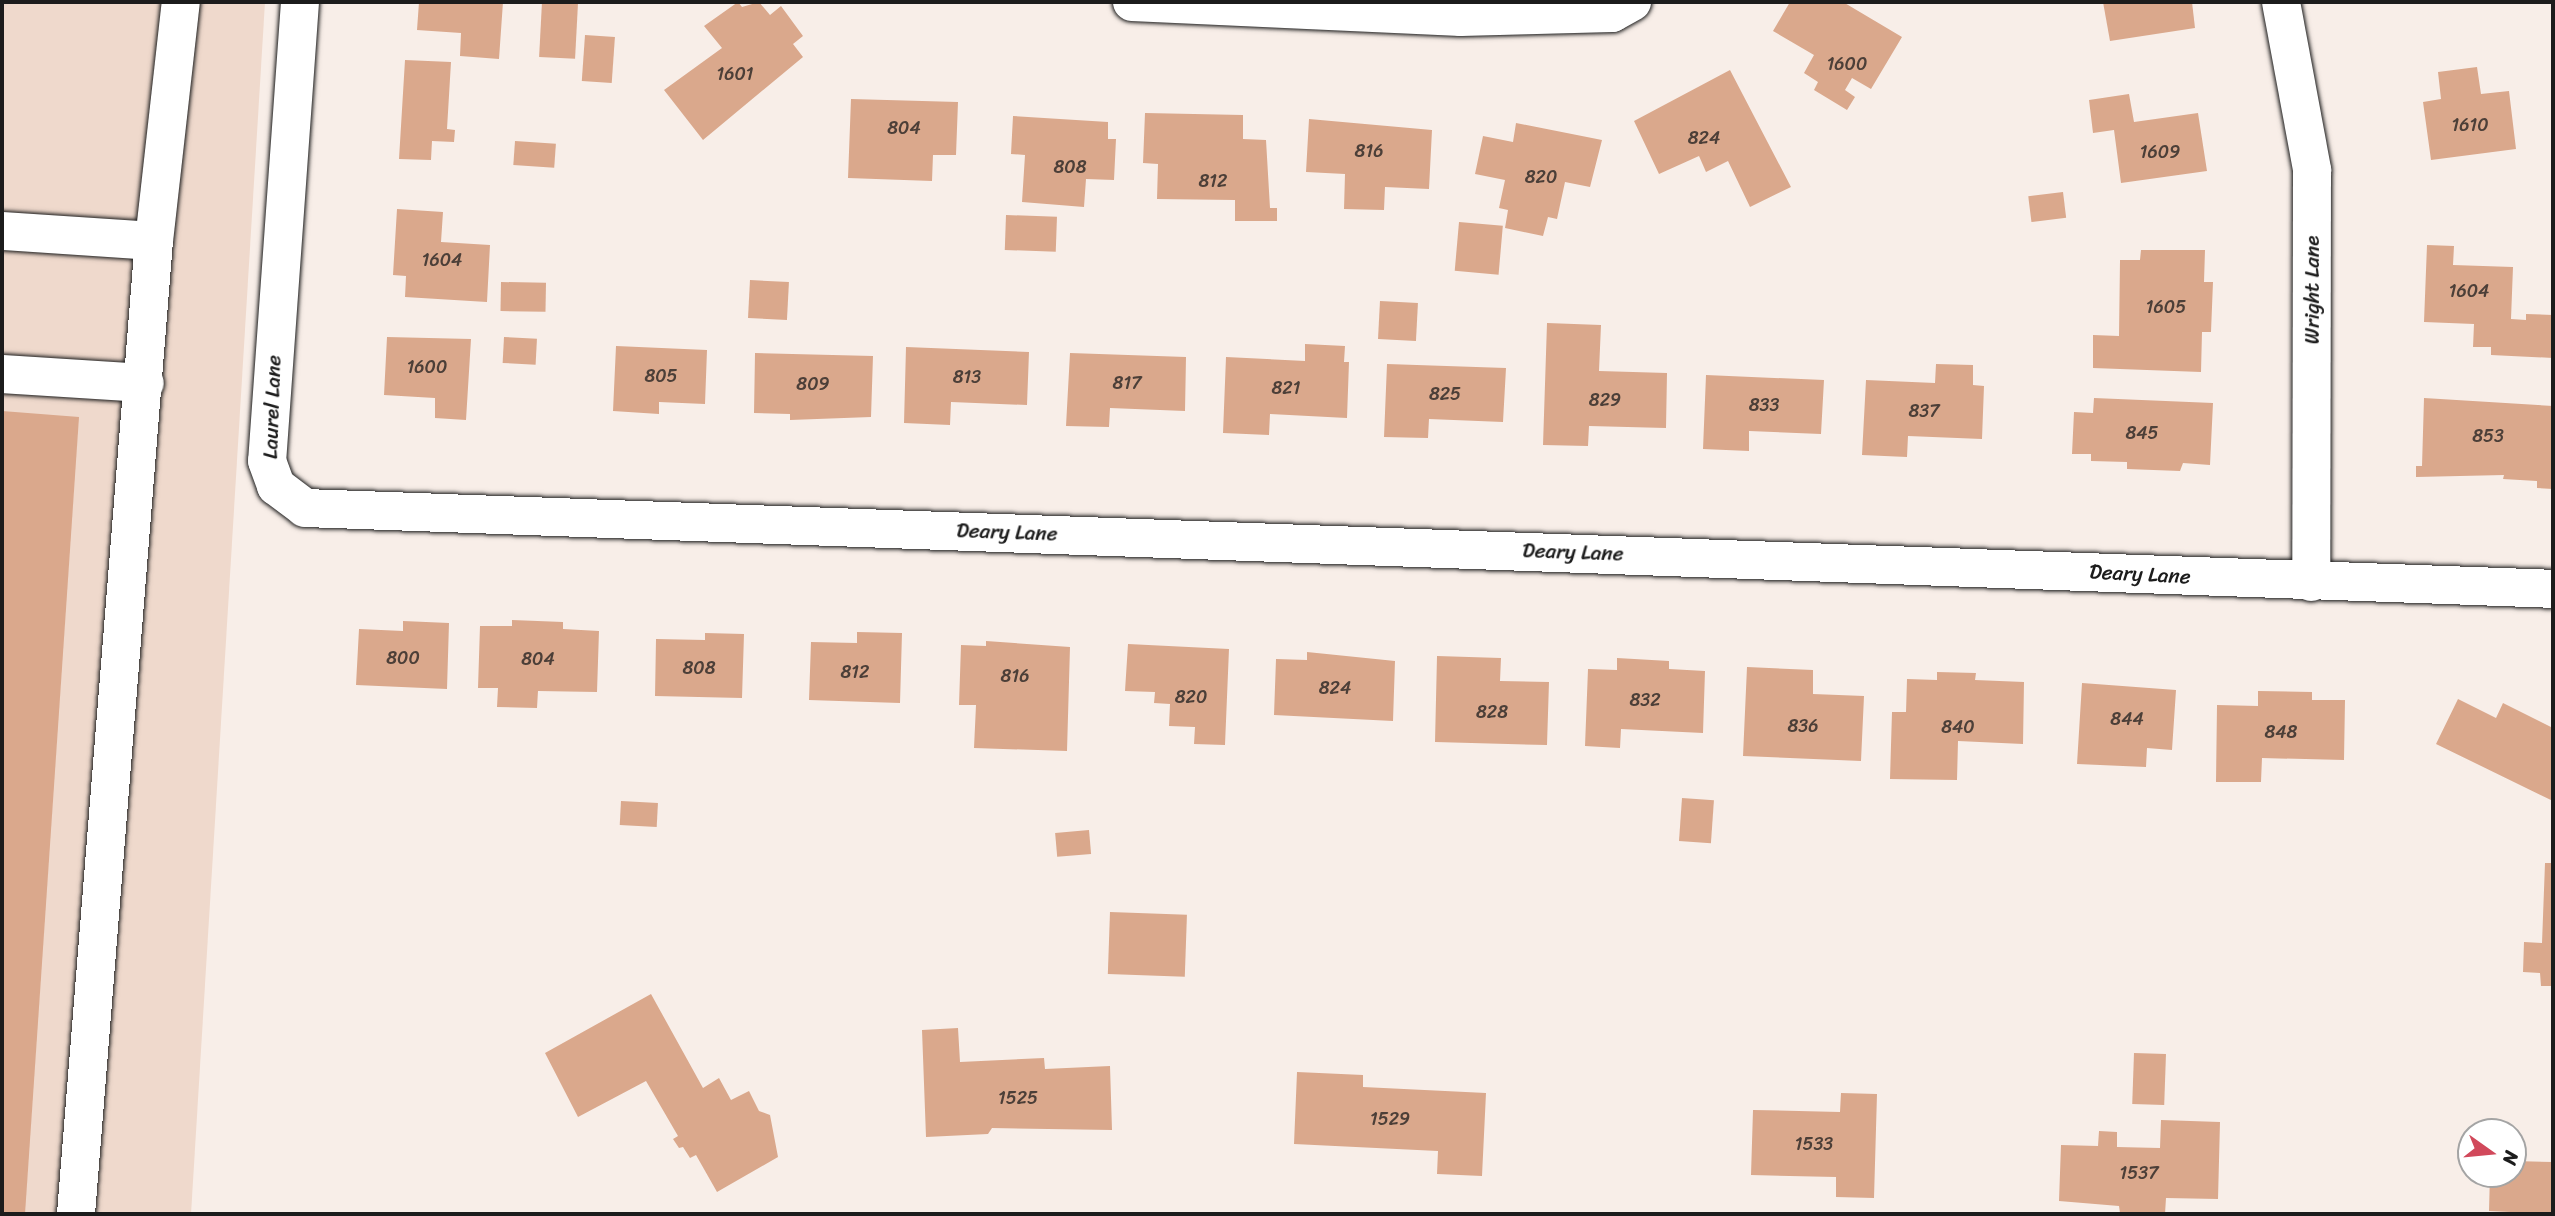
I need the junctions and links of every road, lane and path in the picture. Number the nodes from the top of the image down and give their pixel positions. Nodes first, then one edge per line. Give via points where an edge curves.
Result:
1 (181, 2) edge
2 (300, 2) edge
3 (1132, 2) edge
4 (1632, 2) edge
5 (2281, 2) edge
6 (2, 231) edge
7 (155, 241) junction
8 (2, 374) edge
9 (145, 383) junction
10 (593, 518) joint
11 (2311, 582) junction
12 (2553, 589) edge
13 (76, 1214) edge

1 - 7 street
2 - 10 street, Laurel Lane via 267,461 276,486 305,508
3 - 4 street via 1461,18 1612,13
5 - 11 street, Wright Lane via 2312,170
6 - 7 street
7 - 9 street
8 - 9 street
9 - 13 street
10 - 11 street, Deary Lane
11 - 12 street, Deary Lane

